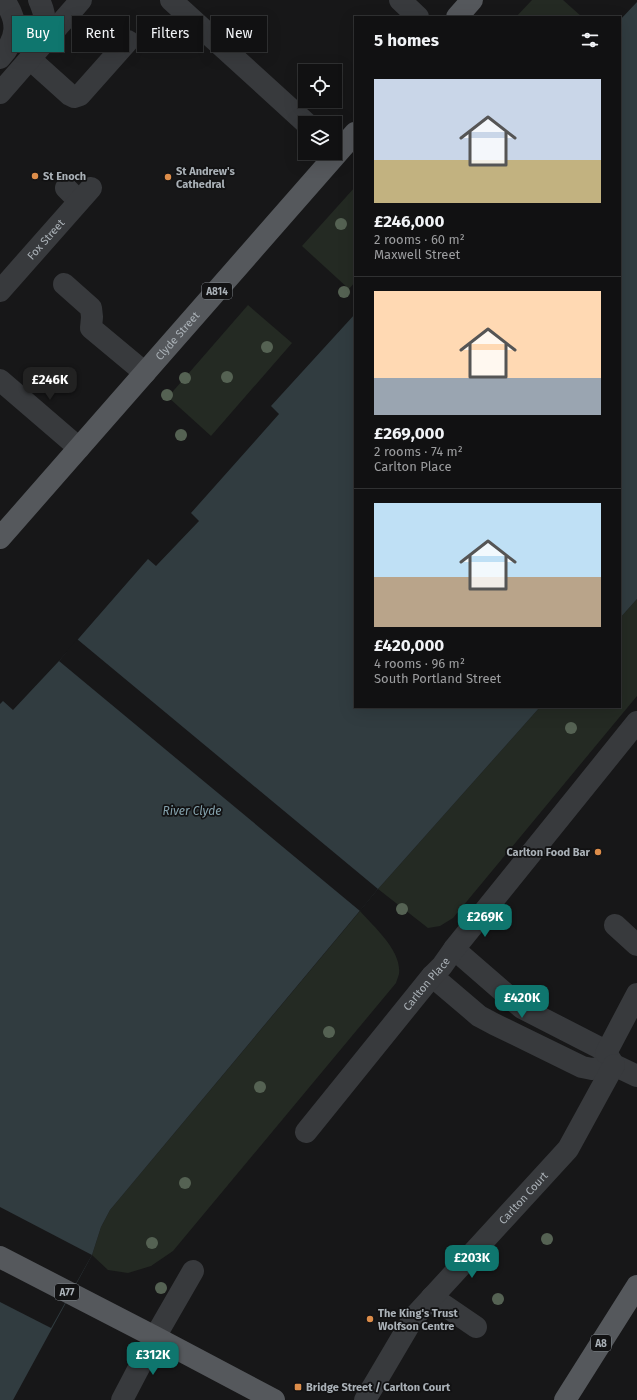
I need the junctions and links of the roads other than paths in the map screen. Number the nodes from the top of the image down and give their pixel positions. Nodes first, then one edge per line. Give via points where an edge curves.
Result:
1 (4, 0) edge
2 (39, 0) edge
3 (81, 0) edge
4 (170, 0) edge
5 (400, 0) edge
6 (472, 0) edge
7 (417, 16) edge
8 (458, 16) edge
9 (118, 52) edge
10 (34, 54) junction
11 (0, 58) edge
12 (0, 93) edge
13 (298, 116) edge
14 (354, 135) edge
15 (342, 146) edge
16 (329, 160) edge
17 (79, 192) dead end
18 (64, 284) dead end
19 (0, 291) edge
20 (145, 373) junction
21 (0, 380) edge
22 (79, 448) junction
23 (0, 538) edge
24 (637, 722) edge
25 (615, 925) dead end
26 (637, 946) edge
27 (454, 949) junction
28 (432, 976) junction
29 (637, 994) edge
30 (610, 1059) junction
31 (637, 1076) edge
32 (306, 1132) dead end
33 (0, 1257) edge
34 (193, 1271) dead end
35 (635, 1293) edge
36 (432, 1297) junction
37 (476, 1327) dead end
38 (155, 1337) junction
39 (122, 1400) edge
40 (274, 1400) edge
41 (365, 1400) edge
42 (565, 1400) edge

1 - 11 street via 14,20 15,32 9,48
2 - 10 street via 46,19 45,30
3 - 10 street
4 - 13 street
5 - 7 street
6 - 8 main road
9 - 10 street via 80,95 74,97
10 - 12 street
14 - 15 main road, Clyde Street / A814
16 - 20 main road, Clyde Street / A814
17 - 19 street, Fox Street
18 - 20 street via 91,308 91,328
20 - 22 main road, Clyde Street / A814
21 - 22 street
22 - 23 main road, Clyde Street / A814
24 - 27 street, Carlton Place
25 - 26 street
27 - 28 street, Carlton Place
27 - 30 street via 522,1008 600,1048
28 - 30 street via 479,1016 582,1067 592,1069
28 - 32 street, Carlton Place
29 - 30 street, Carlton Court
30 - 31 street
30 - 36 street, Carlton Court via 568,1149
33 - 38 main road, A77
34 - 38 street
35 - 42 main road, A8
36 - 37 street
36 - 41 street, Carlton Court via 414,1317
38 - 39 street
38 - 40 main road, A77

